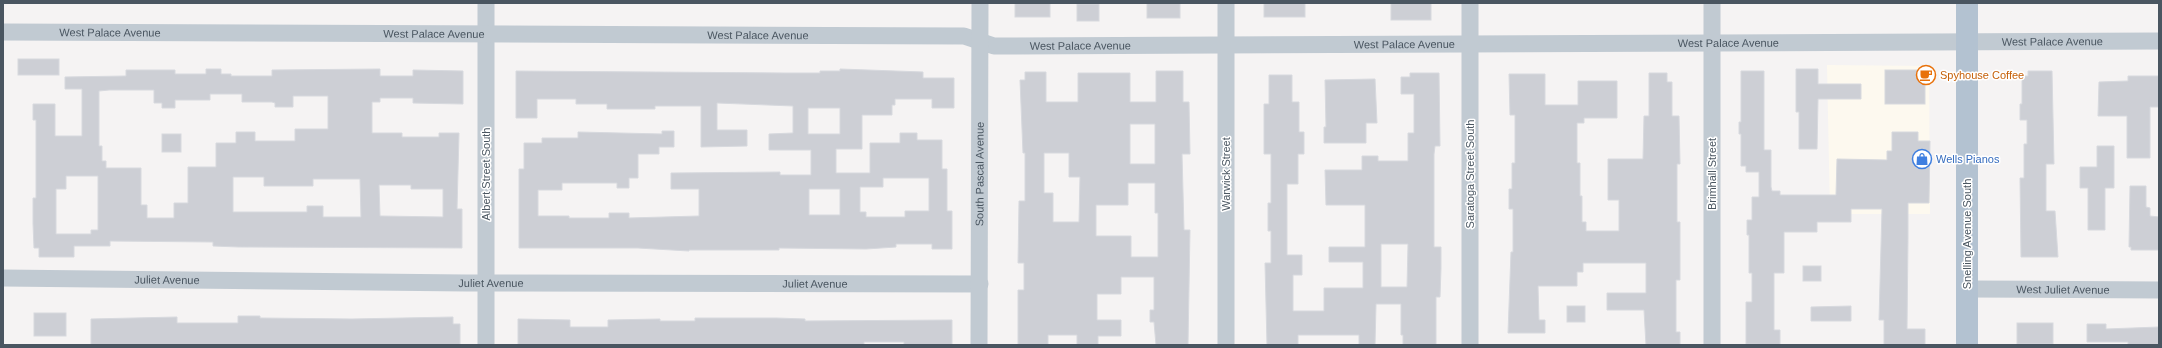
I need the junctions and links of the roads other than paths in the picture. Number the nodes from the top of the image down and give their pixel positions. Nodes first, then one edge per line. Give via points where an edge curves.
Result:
1 (486, 3) edge
2 (980, 3) edge
3 (1226, 3) edge
4 (1470, 3) edge
5 (1712, 3) edge
6 (1967, 3) edge
7 (3, 32) edge
8 (486, 34) junction
9 (2159, 41) edge
10 (980, 42) junction
11 (1967, 42) junction
12 (1712, 43) junction
13 (1470, 44) junction
14 (1226, 45) junction
15 (3, 278) edge
16 (486, 283) junction
17 (980, 284) junction
18 (1966, 289) junction
19 (2159, 290) edge
20 (486, 345) edge
21 (979, 345) edge
22 (1226, 345) edge
23 (1470, 345) edge
24 (1712, 345) edge
25 (1967, 345) edge

1 - 8 street, Albert Street South
2 - 10 street, South Pascal Avenue
3 - 14 street, Warwick Street
4 - 13 street, Saratoga Street South
5 - 12 street, Brimhall Street
6 - 11 main road, Snelling Avenue South
7 - 8 street, West Palace Avenue
8 - 10 street, West Palace Avenue via 964,36
8 - 16 street, Albert Street South
9 - 11 street, West Palace Avenue
10 - 14 street, West Palace Avenue via 994,46
10 - 17 street, South Pascal Avenue
11 - 12 street, West Palace Avenue
11 - 18 main road, Snelling Avenue South
12 - 13 street, West Palace Avenue
12 - 24 street, Brimhall Street
13 - 14 street, West Palace Avenue
13 - 23 street, Saratoga Street South
14 - 22 street, Warwick Street
15 - 16 street, Juliet Avenue
16 - 17 street, Juliet Avenue
16 - 20 street, Albert Street South
17 - 21 street, South Pascal Avenue
18 - 19 street, West Juliet Avenue
18 - 25 main road, Snelling Avenue South

